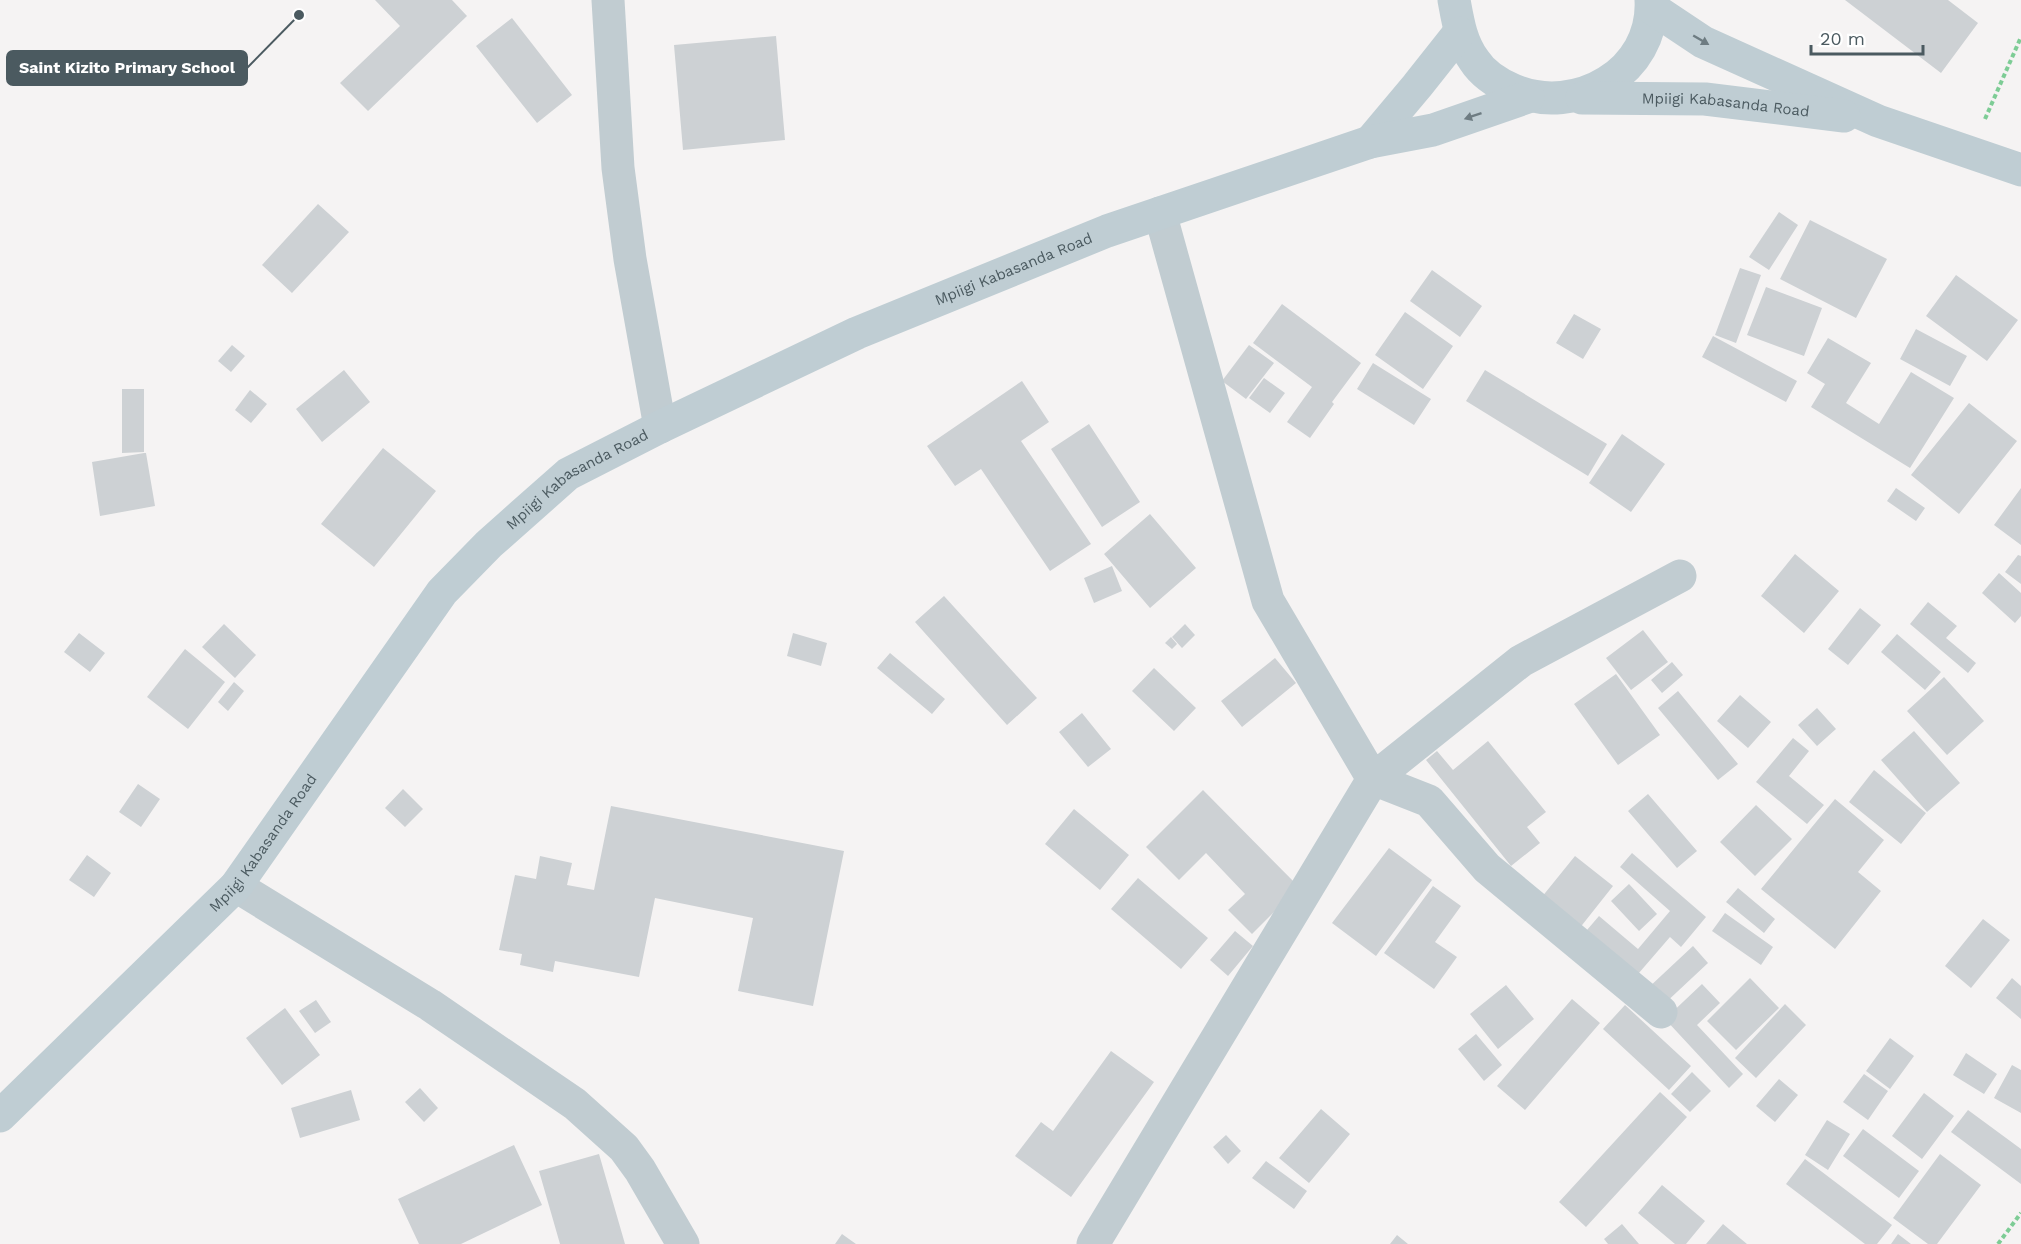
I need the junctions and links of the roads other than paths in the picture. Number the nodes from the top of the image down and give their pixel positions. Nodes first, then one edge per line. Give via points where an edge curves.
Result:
1 (608, 0) edge
2 (1454, 0) edge
3 (1652, 4) edge
4 (1460, 33) junction
5 (1528, 97) junction
6 (1572, 98) junction
7 (1878, 121) junction
8 (1370, 141) junction
9 (2021, 170) edge
10 (1160, 213) junction
11 (660, 427) junction
12 (1680, 576) dead end
13 (1373, 779) junction
14 (236, 886) junction
15 (1661, 1012) dead end
16 (0, 1116) edge
17 (683, 1244) edge
18 (1093, 1244) edge

1 - 11 street via 618,168
2 - 4 main road
3 - 6 main road via 1646,33 1635,56 1618,75 1596,90
3 -> 7 main road, Mpiigi Kabasanda Road via 1703,42
4 - 5 main road via 1474,61 1498,83
4 - 8 main road
5 - 6 main road, Mpiigi Kabasanda Road
5 -> 8 main road, Mpiigi Kabasanda Road via 1433,130
6 - 7 main road, Mpiigi Kabasanda Road via 1706,99
7 - 9 main road, Mpiigi Kabasanda Road
8 - 10 main road, Mpiigi Kabasanda Road
10 - 11 main road, Mpiigi Kabasanda Road via 857,333
10 - 13 street via 1268,601
11 - 14 main road, Mpiigi Kabasanda Road via 568,474 442,592
12 - 13 street via 1521,661
13 - 15 street via 1429,801 1487,868
13 - 18 street
14 - 16 main road, Mpiigi Kabasanda Road
14 - 17 street via 430,1005 575,1104 624,1148

